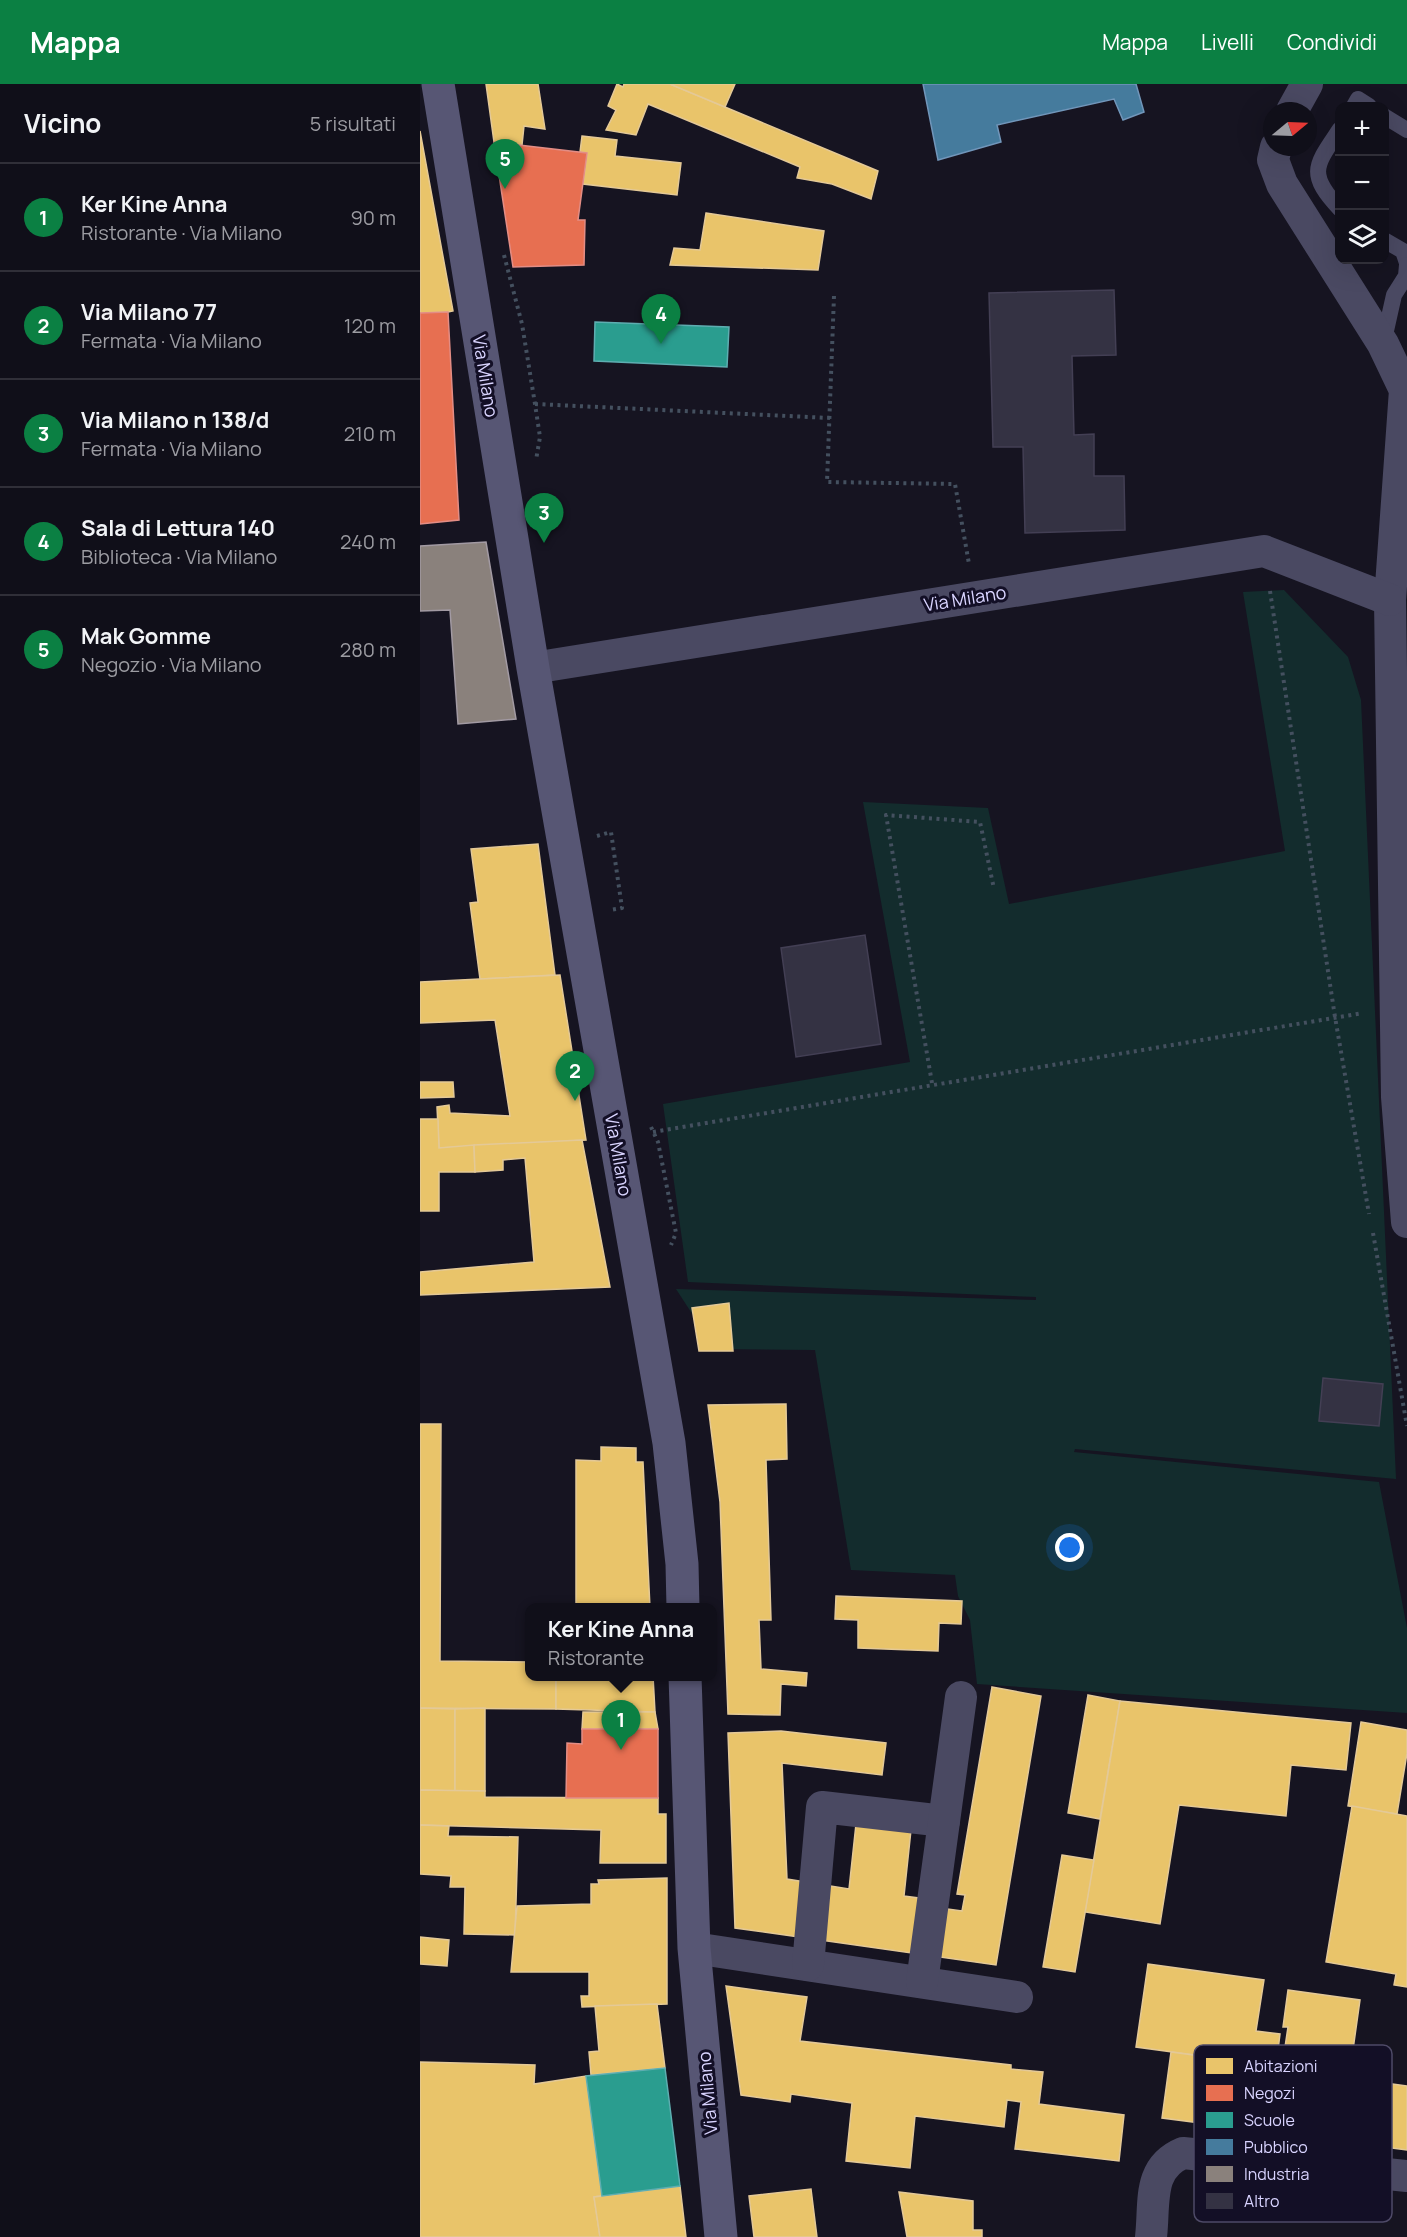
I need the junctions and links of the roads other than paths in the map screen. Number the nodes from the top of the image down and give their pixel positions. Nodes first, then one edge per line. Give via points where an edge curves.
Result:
1 (438, 84) edge
2 (1307, 84) edge
3 (1297, 102) edge
4 (1389, 119) edge
5 (1407, 130) edge
6 (1335, 136) edge
7 (1274, 156) edge
8 (1335, 204) edge
9 (1389, 243) edge
10 (1407, 264) edge
11 (1383, 344) junction
12 (1406, 388) edge
13 (1390, 600) junction
14 (533, 668) junction
15 (1402, 1091) edge
16 (1407, 1222) edge
17 (684, 1603) edge
18 (685, 1681) edge
19 (962, 1697) dead end
20 (944, 1821) junction
21 (694, 1948) junction
22 (808, 1965) junction
23 (922, 1982) junction
24 (1017, 1997) dead end
25 (1194, 2154) edge
26 (1392, 2174) edge
27 (1407, 2176) edge
28 (722, 2237) edge
29 (1151, 2237) edge

1 - 14 main road, Via Milano
2 - 3 street
4 - 5 lane
6 - 8 lane via 1317,163 1317,176
7 - 11 street via 1282,184
9 - 10 lane via 1403,251
10 - 11 lane via 1406,276 1394,295
11 - 12 street
12 - 13 street
13 - 14 street, Via Milano via 1264,551
13 - 15 street via 1396,1007
14 - 17 main road, Via Milano via 669,1443
15 - 16 street
18 - 21 main road, Via Milano
19 - 20 street
20 - 22 street via 822,1807
20 - 23 street
21 - 22 street
21 - 28 main road, Via Milano
22 - 23 street
23 - 24 street
25 - 29 street via 1183,2153 1168,2159 1157,2174
26 - 27 street

